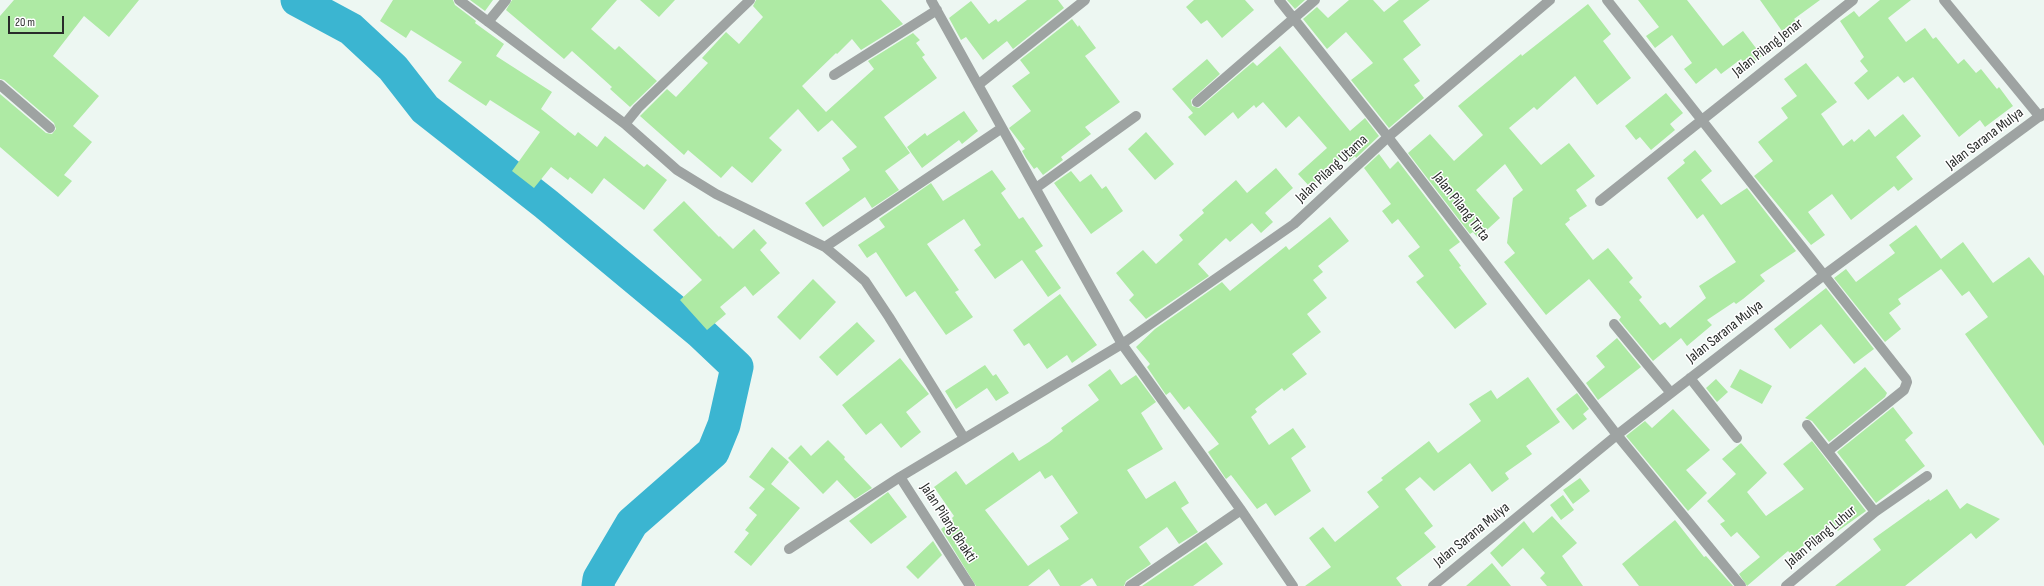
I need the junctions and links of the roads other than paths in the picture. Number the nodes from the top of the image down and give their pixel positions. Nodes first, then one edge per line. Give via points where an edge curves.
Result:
1 (459, 0) edge
2 (506, 0) edge
3 (750, 0) edge
4 (931, 0) edge
5 (1086, 0) edge
6 (1279, 0) edge
7 (1315, 0) edge
8 (1550, 0) edge
9 (1607, 0) edge
10 (1853, 0) edge
11 (1944, 0) edge
12 (937, 10) junction
13 (1293, 19) junction
14 (488, 22) junction
15 (834, 76) dead end
16 (0, 85) edge
17 (978, 85) junction
18 (1196, 102) dead end
19 (2042, 115) edge
20 (1136, 116) dead end
21 (1701, 120) junction
22 (625, 124) junction
23 (50, 128) dead end
24 (1002, 128) junction
25 (1388, 137) junction
26 (1036, 188) junction
27 (1600, 201) dead end
28 (825, 248) junction
29 (1824, 275) junction
30 (1614, 324) dead end
31 (1122, 344) junction
32 (1690, 378) junction
33 (1671, 393) junction
34 (1807, 424) dead end
35 (1617, 435) junction
36 (964, 438) junction
37 (1738, 438) dead end
38 (1828, 452) junction
39 (1927, 476) dead end
40 (900, 477) junction
41 (1241, 510) junction
42 (1875, 512) junction
43 (789, 549) dead end
44 (970, 586) edge
45 (1130, 586) edge
46 (1293, 586) edge
47 (1433, 586) edge
48 (1742, 586) edge
49 (1786, 586) edge

1 - 14 street
2 - 14 street
3 - 22 street via 638,108
4 - 12 street
5 - 17 street
6 - 13 street, Jalan Pilang Tirta
7 - 13 street
8 - 25 street, Jalan Pilang Utama
9 - 21 street
10 - 21 street, Jalan Pilang Jenar
11 - 19 street
12 - 15 street
12 - 17 street
13 - 18 street
13 - 25 street, Jalan Pilang Tirta
14 - 22 street
16 - 23 street
17 - 24 street
19 - 29 street, Jalan Sarana Mulya
20 - 26 street
21 - 27 street, Jalan Pilang Jenar
21 - 29 street
22 - 28 street via 677,170 698,184
24 - 26 street
24 - 28 street
25 - 31 street, Jalan Pilang Utama via 1294,224
25 - 35 street, Jalan Pilang Tirta
26 - 31 street
28 - 36 street via 865,281
29 - 32 street, Jalan Sarana Mulya
29 - 38 street via 1907,382 1904,390
30 - 33 street
31 - 36 street, Jalan Pilang Utama
31 - 41 street
32 - 33 street, Jalan Sarana Mulya
32 - 37 street
33 - 35 street, Jalan Sarana Mulya
34 - 38 street, Jalan Pilang Luhur
35 - 47 street, Jalan Sarana Mulya
35 - 48 street, Jalan Pilang Tirta
36 - 40 street, Jalan Pilang Utama
38 - 42 street, Jalan Pilang Luhur
39 - 42 street, Jalan Pilang Luhur
40 - 43 street, Jalan Pilang Utama
40 - 44 street, Jalan Pilang Bhakti
41 - 45 street
41 - 46 street
42 - 49 street, Jalan Pilang Luhur

